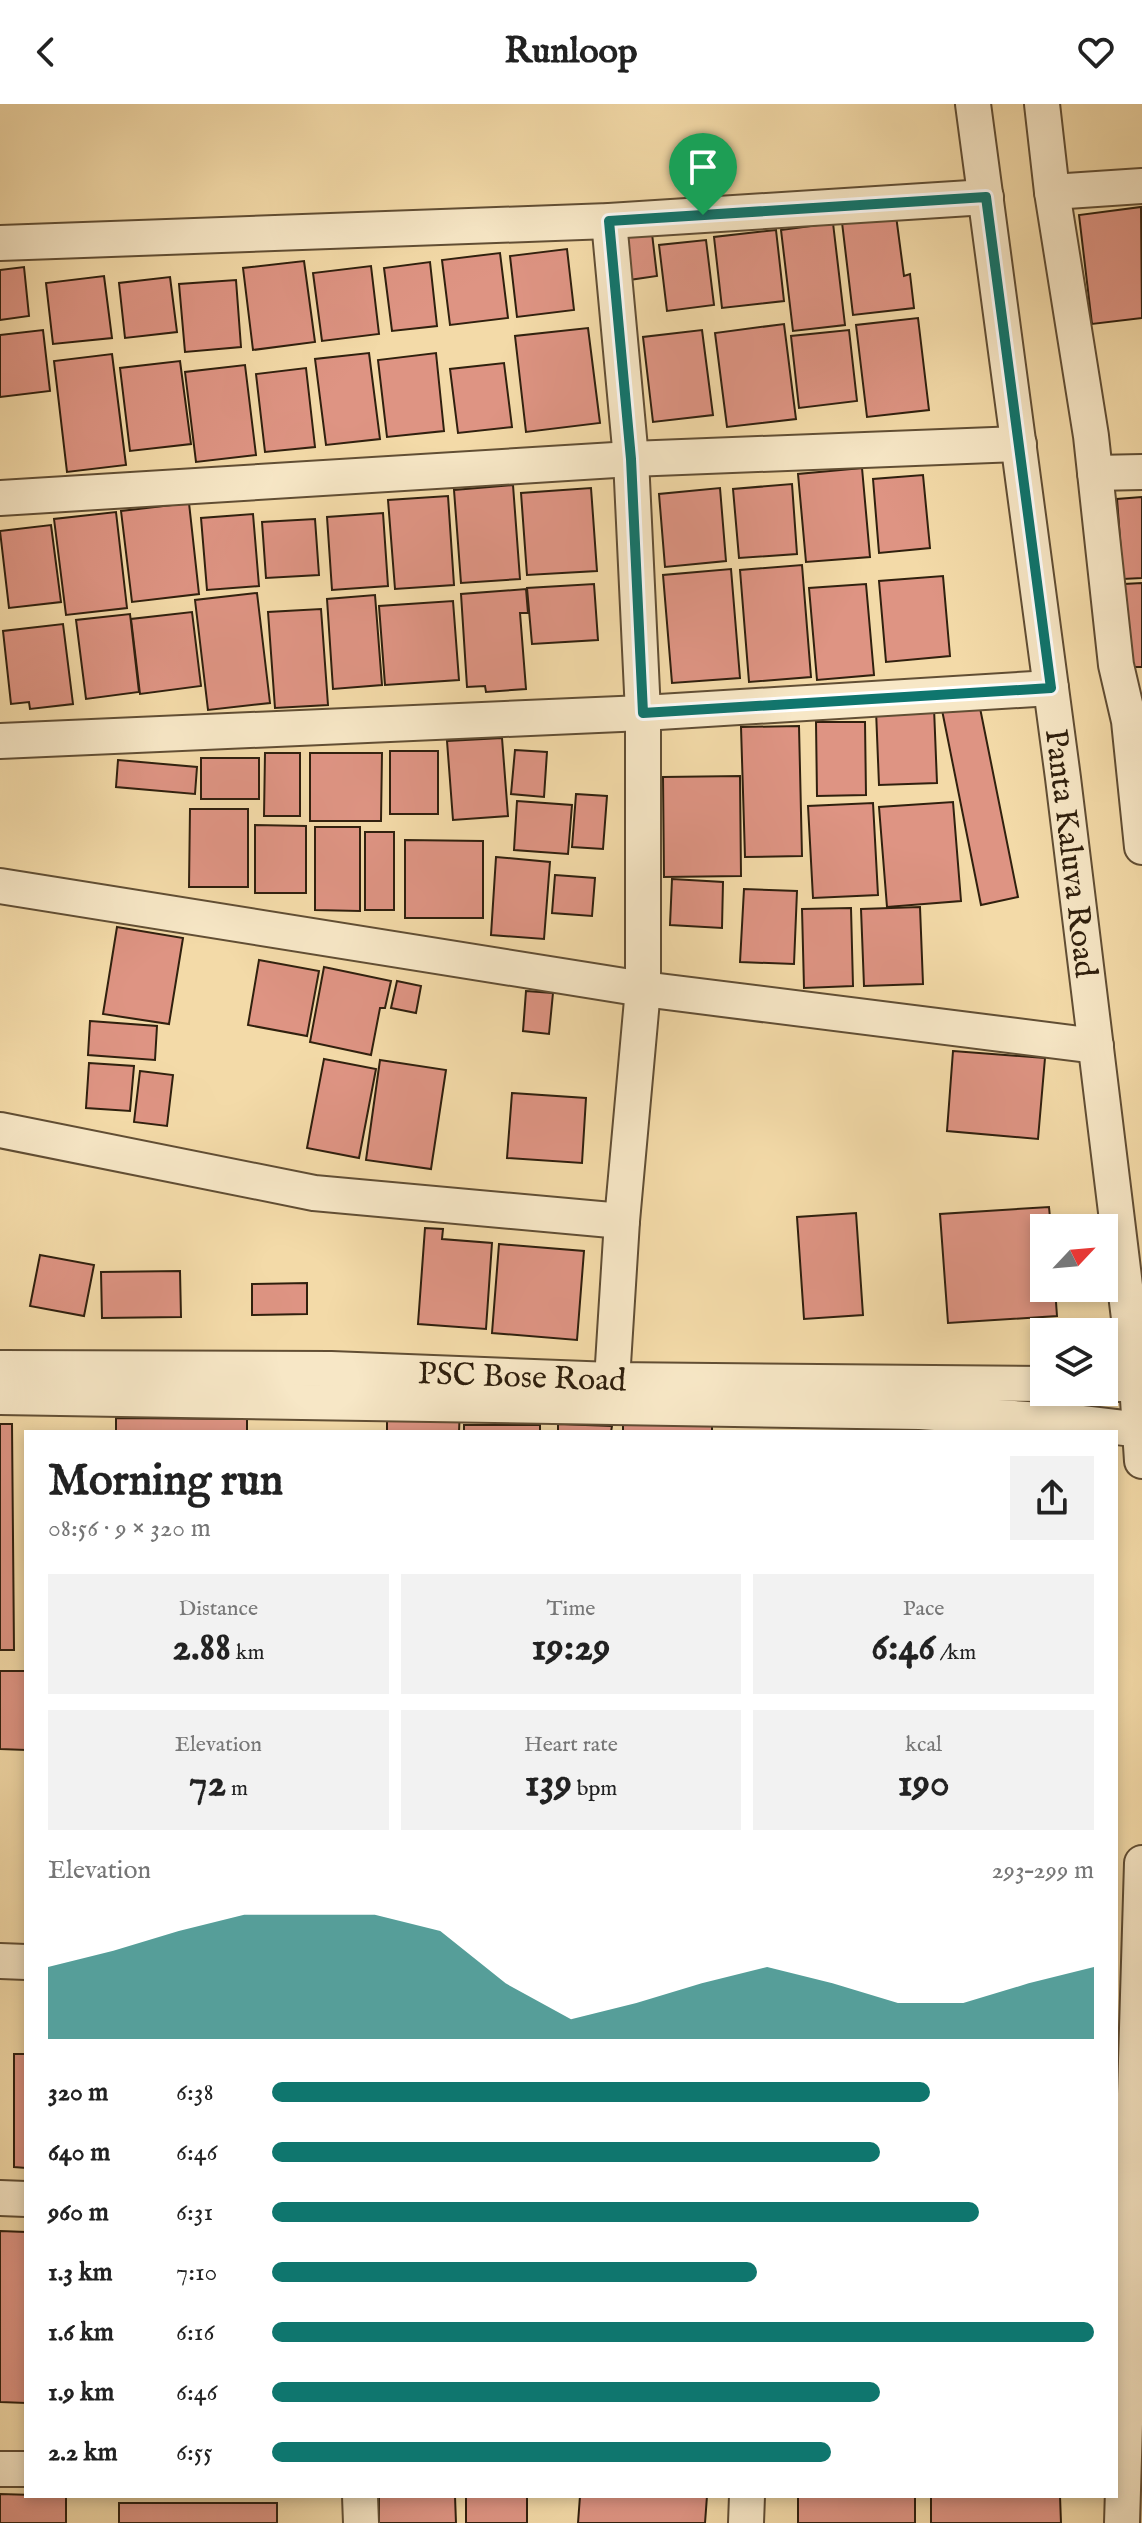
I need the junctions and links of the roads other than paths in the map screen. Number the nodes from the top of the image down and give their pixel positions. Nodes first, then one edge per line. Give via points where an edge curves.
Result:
1 (973, 104) edge
2 (1042, 104) edge
3 (1142, 186) edge
4 (1052, 192) junction
5 (986, 197) junction
6 (609, 221) junction
7 (0, 243) edge
8 (1019, 444) junction
9 (631, 459) junction
10 (1142, 472) edge
11 (1095, 473) junction
12 (0, 498) edge
13 (1051, 688) junction
14 (643, 713) junction
15 (1136, 720) edge
16 (0, 741) edge
17 (1142, 847) edge
18 (0, 886) edge
19 (643, 989) junction
20 (1096, 1046) junction
21 (0, 1130) edge
22 (622, 1221) junction
23 (0, 1368) edge
24 (612, 1380) junction
25 (1030, 1384) edge
26 (1128, 1384) edge
27 (0, 1397) edge
28 (333, 1417) edge
29 (760, 1420) edge
30 (1103, 1430) edge
31 (1118, 1434) edge
32 (1141, 1440) edge
33 (1142, 1863) edge
34 (0, 1961) edge
35 (24, 1962) edge
36 (0, 2198) edge
37 (24, 2199) edge
38 (1130, 2241) edge
39 (0, 2469) edge
40 (24, 2469) edge
41 (360, 2498) edge
42 (747, 2498) edge
43 (361, 2523) edge
44 (746, 2523) edge
45 (1122, 2523) edge

1 - 5 street, Panta Kaluva Road
2 - 4 street
3 - 4 street
4 - 11 street
5 - 6 street
5 - 8 street, Panta Kaluva Road
6 - 7 street
6 - 9 street
8 - 9 street
8 - 13 street, Panta Kaluva Road
9 - 12 street
9 - 14 street
10 - 11 street
11 - 15 street via 1116,665
13 - 14 street
13 - 20 street, Panta Kaluva Road
14 - 16 street
14 - 19 street
15 - 17 street
18 - 19 street
19 - 20 street
19 - 22 street
20 - 26 street, Panta Kaluva Road
21 - 22 street via 314,1193
22 - 24 street
23 - 24 street, PSC Bose Road via 331,1369
24 - 25 street, PSC Bose Road
26 - 32 street, Panta Kaluva Road
27 - 28 street, PSC Bose Road
28 - 29 street, PSC Bose Road
29 - 30 street, PSC Bose Road via 920,1412 1073,1422
31 - 32 street, PSC Bose Road
33 - 38 street
34 - 35 street
36 - 37 street
38 - 45 street
39 - 40 street
41 - 43 street
42 - 44 street

